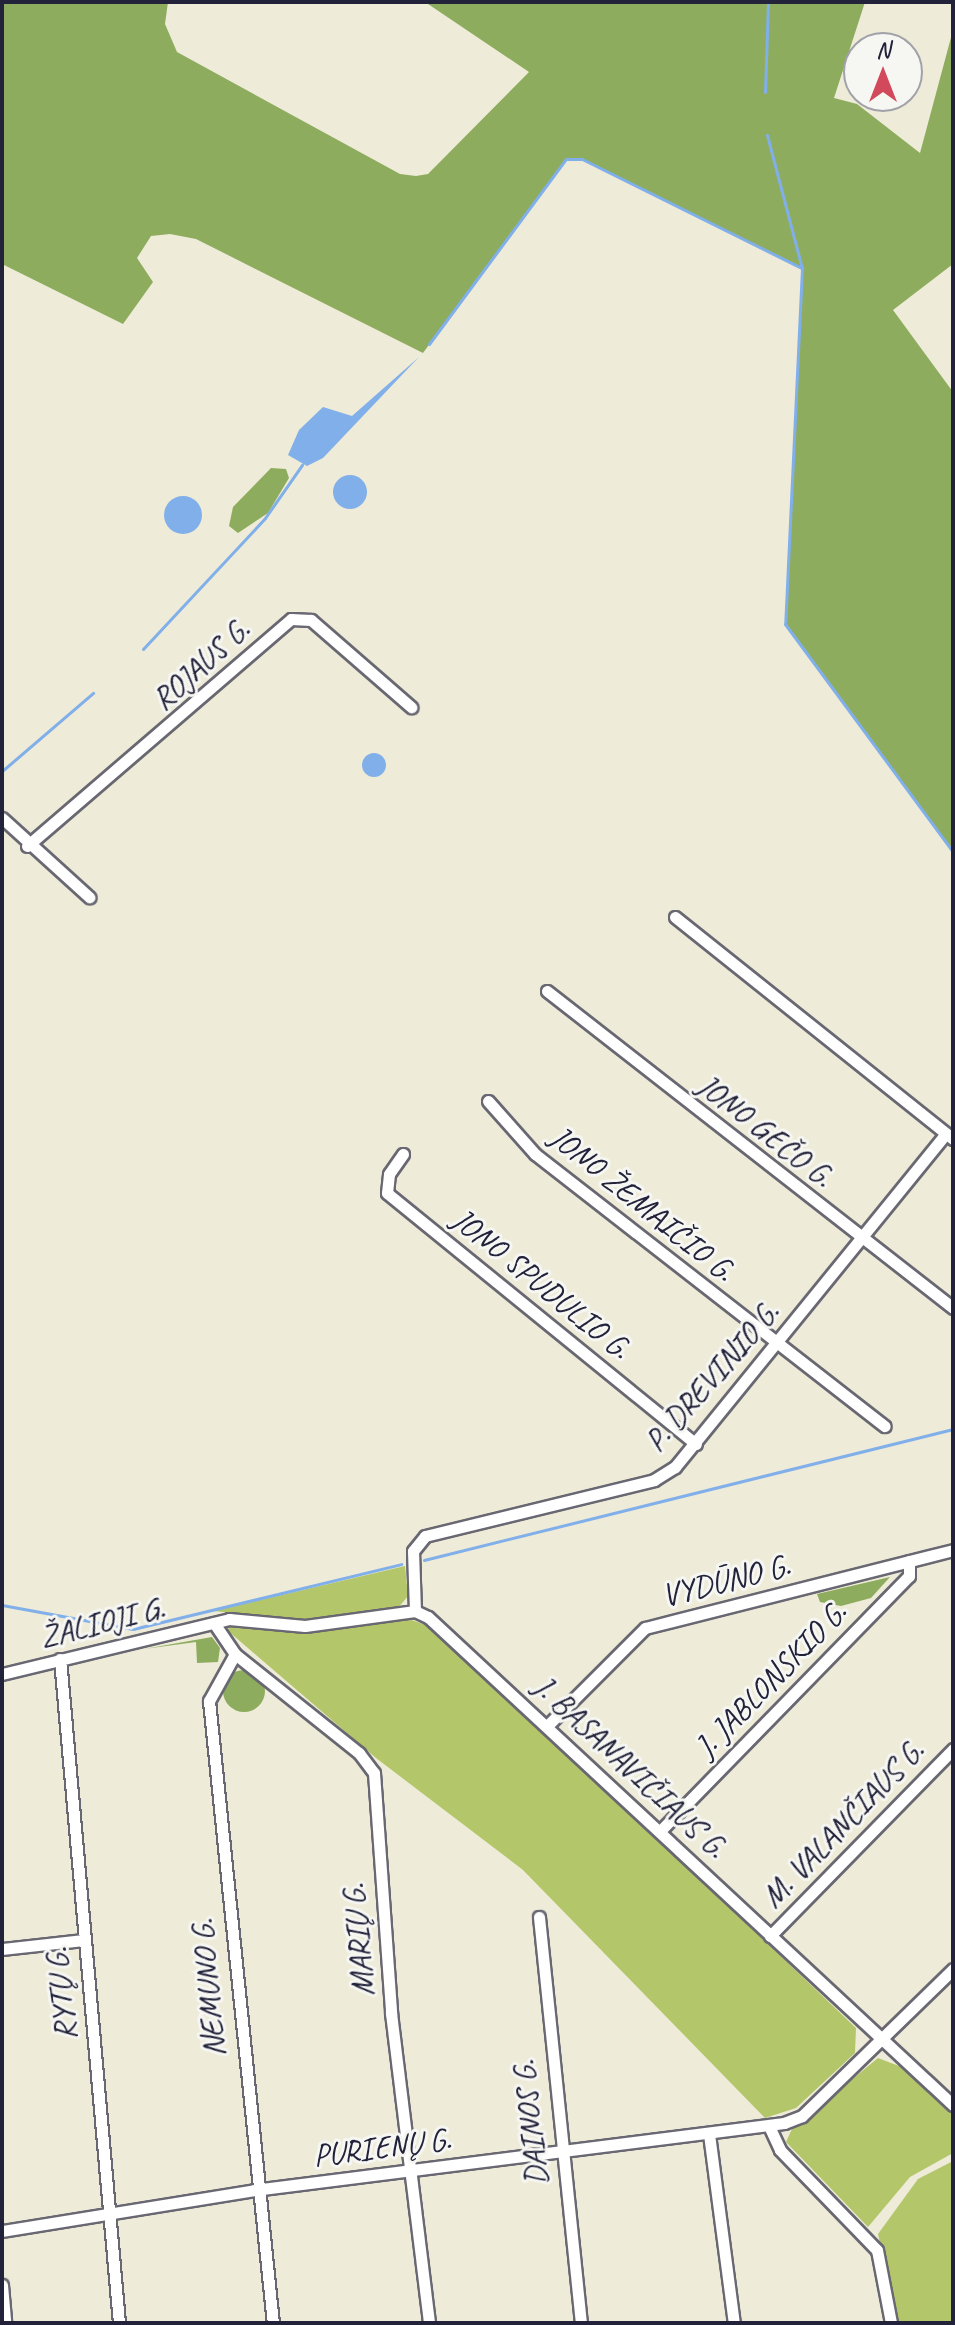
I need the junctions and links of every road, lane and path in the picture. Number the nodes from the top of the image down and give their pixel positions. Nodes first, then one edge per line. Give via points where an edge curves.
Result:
1 (411, 707) dead end
2 (2, 818) edge
3 (27, 846) junction
4 (89, 897) dead end
5 (675, 917) dead end
6 (547, 991) dead end
7 (488, 1101) dead end
8 (950, 1137) edge
9 (403, 1154) dead end
10 (861, 1240) junction
11 (953, 1308) edge
12 (775, 1346) junction
13 (885, 1426) dead end
14 (696, 1444) junction
15 (953, 1550) edge
16 (909, 1561) junction
17 (415, 1611) junction
18 (214, 1623) junction
19 (235, 1654) junction
20 (60, 1659) junction
21 (2, 1674) edge
22 (547, 1726) junction
23 (953, 1749) edge
24 (660, 1831) junction
25 (539, 1917) dead end
26 (770, 1936) junction
27 (83, 1940) junction
28 (2, 1949) edge
29 (953, 1969) edge
30 (883, 2041) junction
31 (953, 2105) edge
32 (769, 2126) junction
33 (709, 2134) junction
34 (559, 2153) junction
35 (410, 2171) junction
36 (254, 2190) junction
37 (109, 2212) junction
38 (2, 2231) edge
39 (2, 2285) edge
40 (5, 2323) edge
41 (119, 2323) edge
42 (273, 2323) edge
43 (429, 2323) edge
44 (581, 2323) edge
45 (734, 2323) edge
46 (891, 2323) edge

1 - 3 street, ROJAUS G. via 311,620 291,619
2 - 3 street
3 - 4 street
5 - 8 street
6 - 10 street, JONO GEČO G.
7 - 12 street, JONO ŽEMAIČIO G. via 535,1154
8 - 10 street, P. DREVINIO G.
9 - 14 street, JONO SPUDULIO G. via 389,1174 387,1193
10 - 11 street, JONO GEČO G.
10 - 12 street, P. DREVINIO G.
12 - 13 street, JONO ŽEMAIČIO G.
12 - 14 street, P. DREVINIO G.
14 - 17 street, P. DREVINIO G. via 654,1480 425,1536 413,1551
15 - 16 street, VYDŪNO G.
16 - 22 street, VYDŪNO G. via 645,1628
16 - 24 street, J. JABLONSKIO G. via 909,1576
17 - 18 street via 305,1626
17 - 22 street, J. BASANAVIČIAUS G. via 442,1626
18 - 19 street, MARIŲ G.
18 - 20 street, ŽALIOJI G.
19 - 35 street, MARIŲ G. via 359,1753 374,1773
19 - 36 street, NEMUNO G. via 209,1701
20 - 21 street, ŽALIOJI G.
20 - 27 street, RYTŲ G.
22 - 24 street, J. BASANAVIČIAUS G.
23 - 26 street, M. VALANČIAUS G.
24 - 26 street, J. BASANAVIČIAUS G.
25 - 34 street, DAINOS G.
26 - 30 street, J. BASANAVIČIAUS G.
27 - 28 street
27 - 37 street, RYTŲ G.
29 - 30 street, PURIENŲ G.
30 - 31 street, J. BASANAVIČIAUS G.
30 - 32 street, PURIENŲ G. via 802,2116
32 - 33 street, PURIENŲ G.
32 - 46 street via 780,2150 877,2250
33 - 34 street, PURIENŲ G.
33 - 45 street
34 - 35 street, PURIENŲ G.
34 - 44 street, DAINOS G.
35 - 36 street, PURIENŲ G.
35 - 43 street, MARIŲ G.
36 - 37 street, PURIENŲ G.
36 - 42 street, NEMUNO G.
37 - 38 street, PURIENŲ G.
37 - 41 street, RYTŲ G.
39 - 40 street

